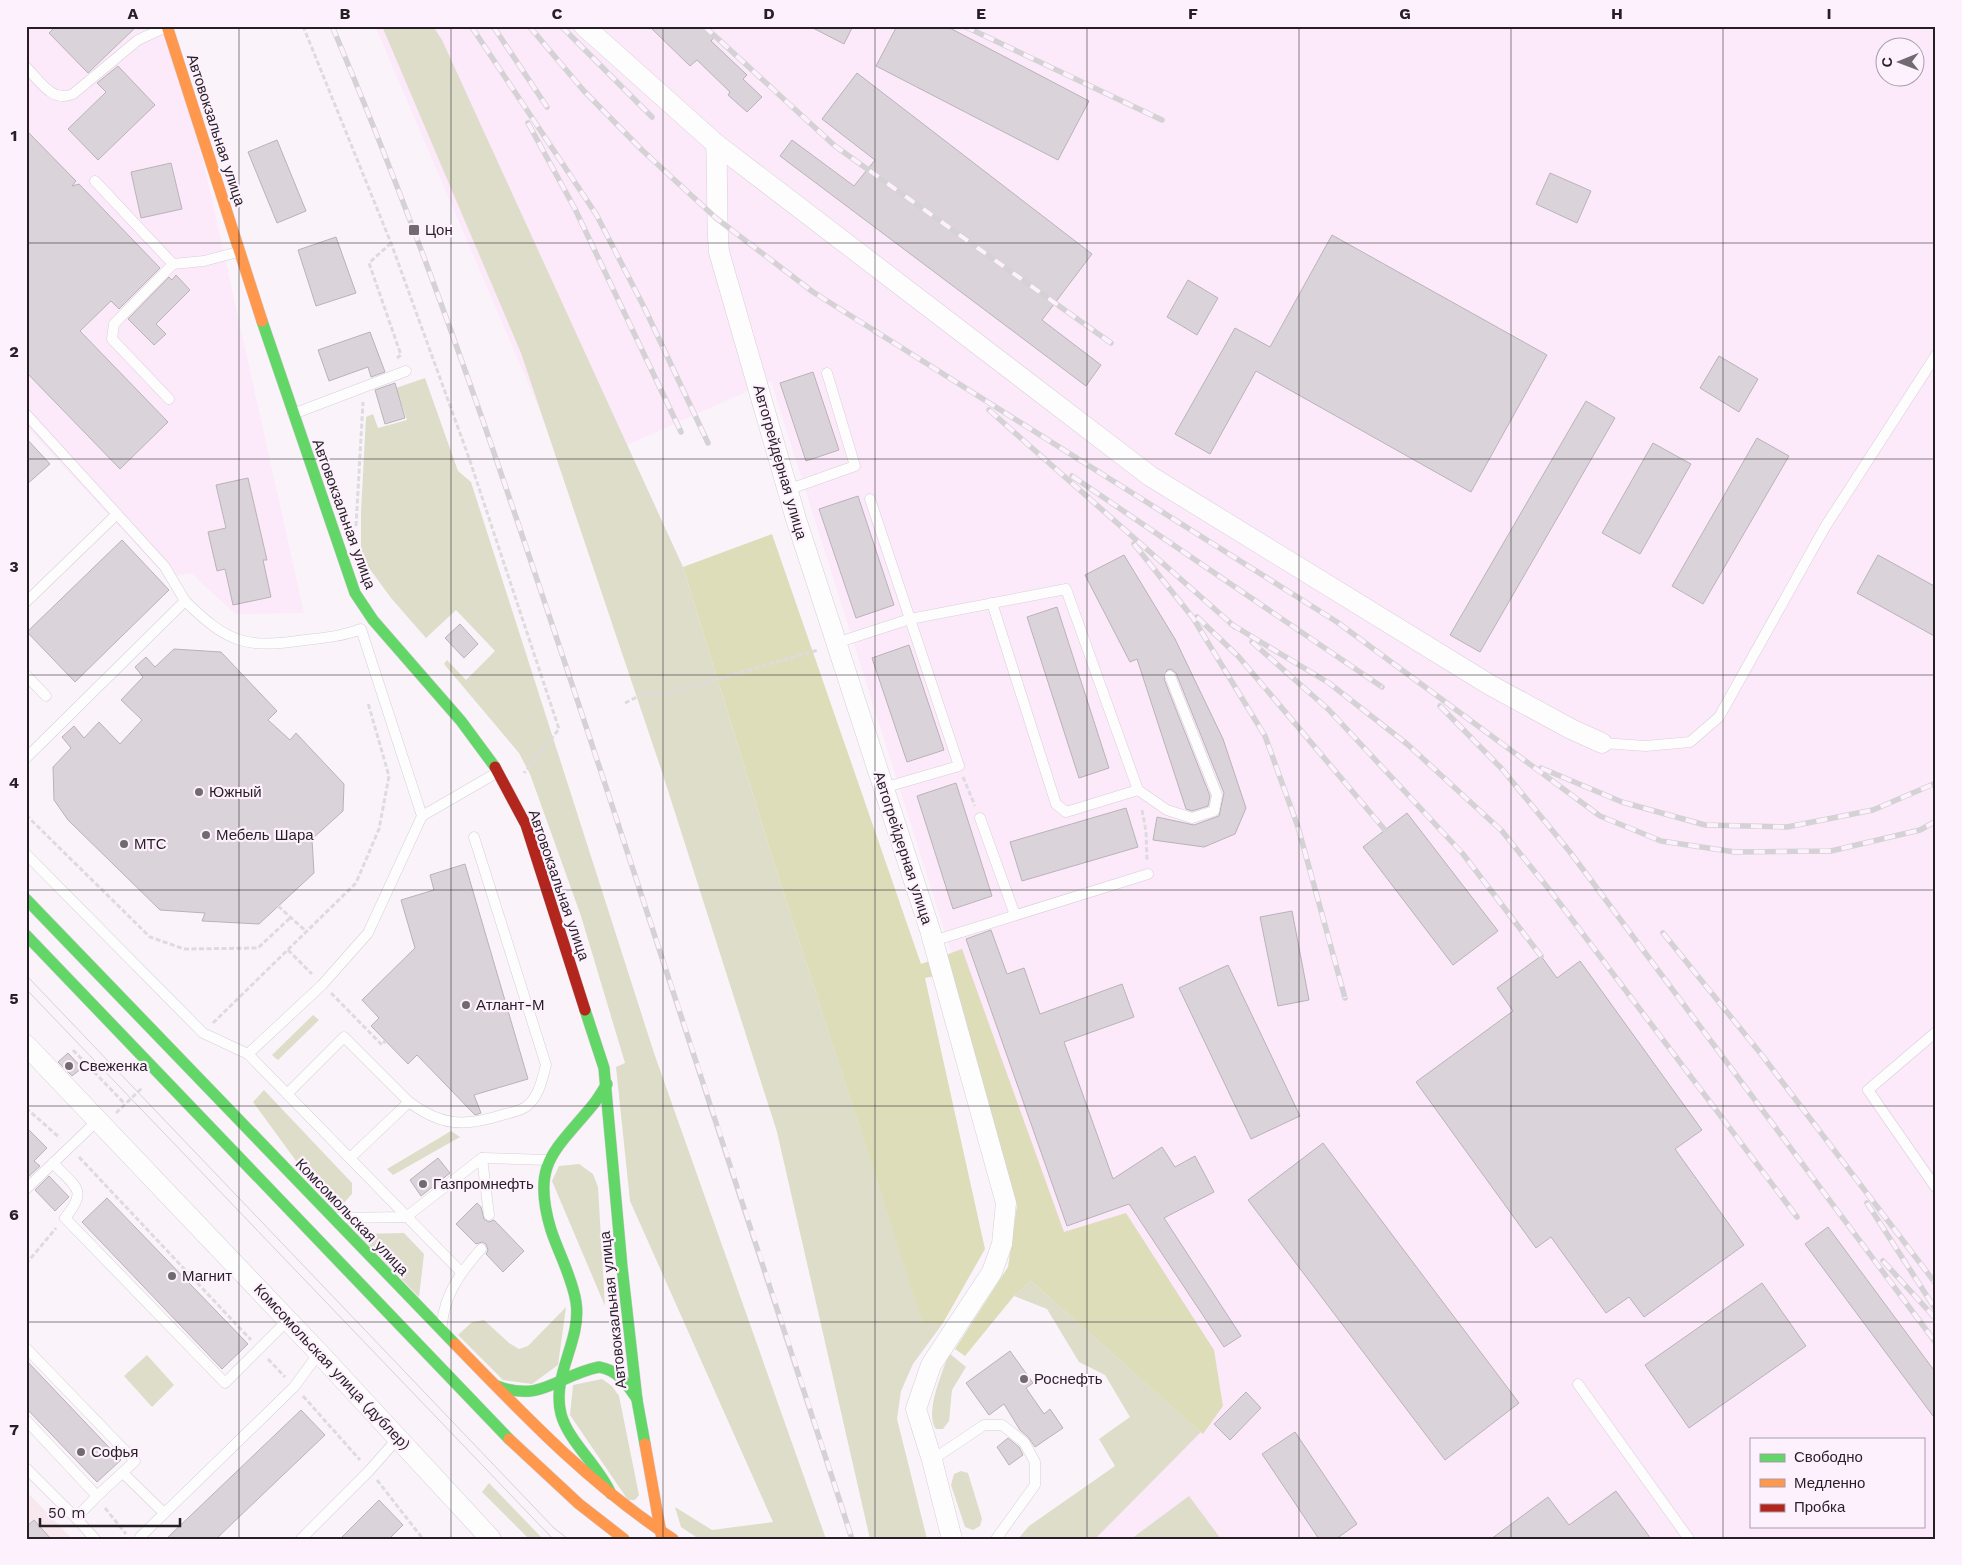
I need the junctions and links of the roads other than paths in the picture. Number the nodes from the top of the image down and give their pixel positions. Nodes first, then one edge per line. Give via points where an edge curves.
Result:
1 (167, 26) edge
2 (584, 26) edge
3 (26, 67) edge
4 (716, 144) junction
5 (95, 181) dead end
6 (239, 251) junction
7 (173, 264) junction
8 (1936, 355) edge
9 (406, 371) dead end
10 (827, 373) dead end
11 (169, 400) dead end
12 (26, 414) edge
13 (292, 414) junction
14 (787, 490) junction
15 (870, 500) dead end
16 (117, 514) junction
17 (26, 602) edge
18 (185, 602) junction
19 (992, 603) junction
20 (910, 618) junction
21 (373, 620) junction
22 (361, 629) junction
23 (836, 643) junction
24 (26, 675) edge
25 (1170, 676) dead end
26 (46, 696) dead end
27 (1602, 743) joint
28 (26, 758) edge
29 (499, 772) junction
30 (883, 788) junction
31 (1138, 790) junction
32 (422, 816) junction
33 (980, 818) road end
34 (474, 836) dead end
35 (26, 854) edge
36 (1148, 874) road end
37 (26, 899) edge
38 (1015, 915) junction
39 (26, 935) edge
40 (933, 940) junction
41 (1936, 1032) edge
42 (26, 1045) edge
43 (248, 1054) junction
44 (607, 1084) junction
45 (287, 1094) junction
46 (409, 1102) junction
47 (98, 1120) junction
48 (350, 1158) junction
49 (482, 1158) junction
50 (549, 1160) junction
51 (53, 1163) junction
52 (1936, 1188) edge
53 (26, 1189) edge
54 (489, 1215) dead end
55 (406, 1217) junction
56 (331, 1219) junction
57 (481, 1249) dead end
58 (461, 1272) junction
59 (288, 1320) junction
60 (441, 1330) junction
61 (26, 1348) edge
62 (319, 1353) junction
63 (562, 1380) junction
64 (1578, 1384) dead end
65 (497, 1386) junction
66 (638, 1400) junction
67 (26, 1420) edge
68 (398, 1438) junction
69 (932, 1460) junction
70 (26, 1468) edge
71 (123, 1473) junction
72 (97, 1496) junction
73 (614, 1507) junction
74 (164, 1513) junction
75 (76, 1518) junction
76 (610, 1535) edge
77 (662, 1535) edge
78 (483, 1536) edge
79 (135, 1538) edge
80 (95, 1539) edge
81 (301, 1539) edge
82 (624, 1539) edge
83 (673, 1539) edge
84 (952, 1539) edge
85 (996, 1539) edge
86 (1689, 1539) edge

1 - 3 lane via 138,40 64,98 54,96
1 - 6 street, Автовокзальная улица
2 - 4 street
4 - 14 street, Автогрейдерная улица via 716,218 720,252
4 - 27 street via 1150,476 1490,685
5 - 7 lane
6 - 7 lane via 204,261
6 - 13 street, Автовокзальная улица
7 - 11 lane via 114,324 112,339
8 - 27 lane via 1825,527 1719,717 1690,742 1646,746
9 - 13 lane
10 - 14 lane via 855,466
12 - 16 lane
13 - 21 street, Автовокзальная улица via 349,578
14 - 23 street, Автогрейдерная улица
15 - 20 lane
16 - 17 lane
16 - 18 lane via 165,567
18 - 22 lane via 211,627 242,642 268,645 346,635
18 - 28 lane
19 - 20 lane
19 - 31 lane via 1066,589
19 - 31 lane via 1056,804 1066,812
20 - 23 lane
20 - 30 lane via 959,766
21 - 22 lane
21 - 29 street, Автовокзальная улица via 461,721
22 - 32 lane
23 - 30 street, Автогрейдерная улица
24 - 26 lane
25 - 31 lane via 1217,795 1214,811 1192,818 1167,810
29 - 32 lane
29 - 44 street, Автовокзальная улица via 526,825
30 - 40 street, Автогрейдерная улица
32 - 43 lane via 368,934 322,985
33 - 38 lane
34 - 46 lane via 546,1065 540,1089 526,1107 477,1123 448,1123 425,1114
35 - 43 lane via 203,1033
36 - 38 lane
37 - 56 street, Комсомольская улица
38 - 40 lane
39 - 76 street via 527,1458
40 - 69 street, Автогрейдерная улица via 1006,1203 1002,1244 992,1272 931,1365 916,1409
41 - 52 lane via 1868,1090
42 - 47 street, Комсомольская улица (дублер)
43 - 45 lane
44 - 50 street via 591,1108 557,1144
44 - 66 street, Автовокзальная улица via 622,1267
45 - 46 lane via 344,1037
45 - 48 lane
46 - 48 lane
47 - 51 lane
47 - 59 street, Комсомольская улица (дублер)
48 - 55 lane
49 - 50 lane
49 - 54 lane
49 - 55 lane
50 - 63 street via 544,1183 545,1210 576,1303 576,1334
51 - 53 lane
51 - 59 lane via 78,1189 77,1203 65,1218 225,1383
55 - 56 lane
55 - 58 lane
56 - 60 street, Комсомольская улица
57 - 58 lane
58 - 60 lane via 443,1308
59 - 62 street, Комсомольская улица (дублер)
60 - 65 street, Комсомольская улица
61 - 71 lane via 135,1461
62 - 68 street, Комсомольская улица (дублер)
62 - 74 lane via 294,1387
63 - 65 street via 524,1393
63 - 66 street via 595,1367 606,1367 615,1370 627,1382
63 - 73 street via 558,1405 561,1416 601,1473
64 - 86 lane
65 - 73 street, Комсомольская улица
66 - 77 street, Автовокзальная улица
67 - 72 lane
68 - 78 street, Комсомольская улица (дублер)
68 - 81 lane
69 - 84 street, Автогрейдерная улица
69 - 85 lane via 984,1426 1002,1425 1024,1442 1035,1462 1035,1486
70 - 75 lane
71 - 72 lane
71 - 74 lane
72 - 75 lane
73 - 76 street
73 - 77 street, Комсомольская улица
74 - 79 lane
75 - 80 lane
76 - 82 street
77 - 83 street, Комсомольская улица

